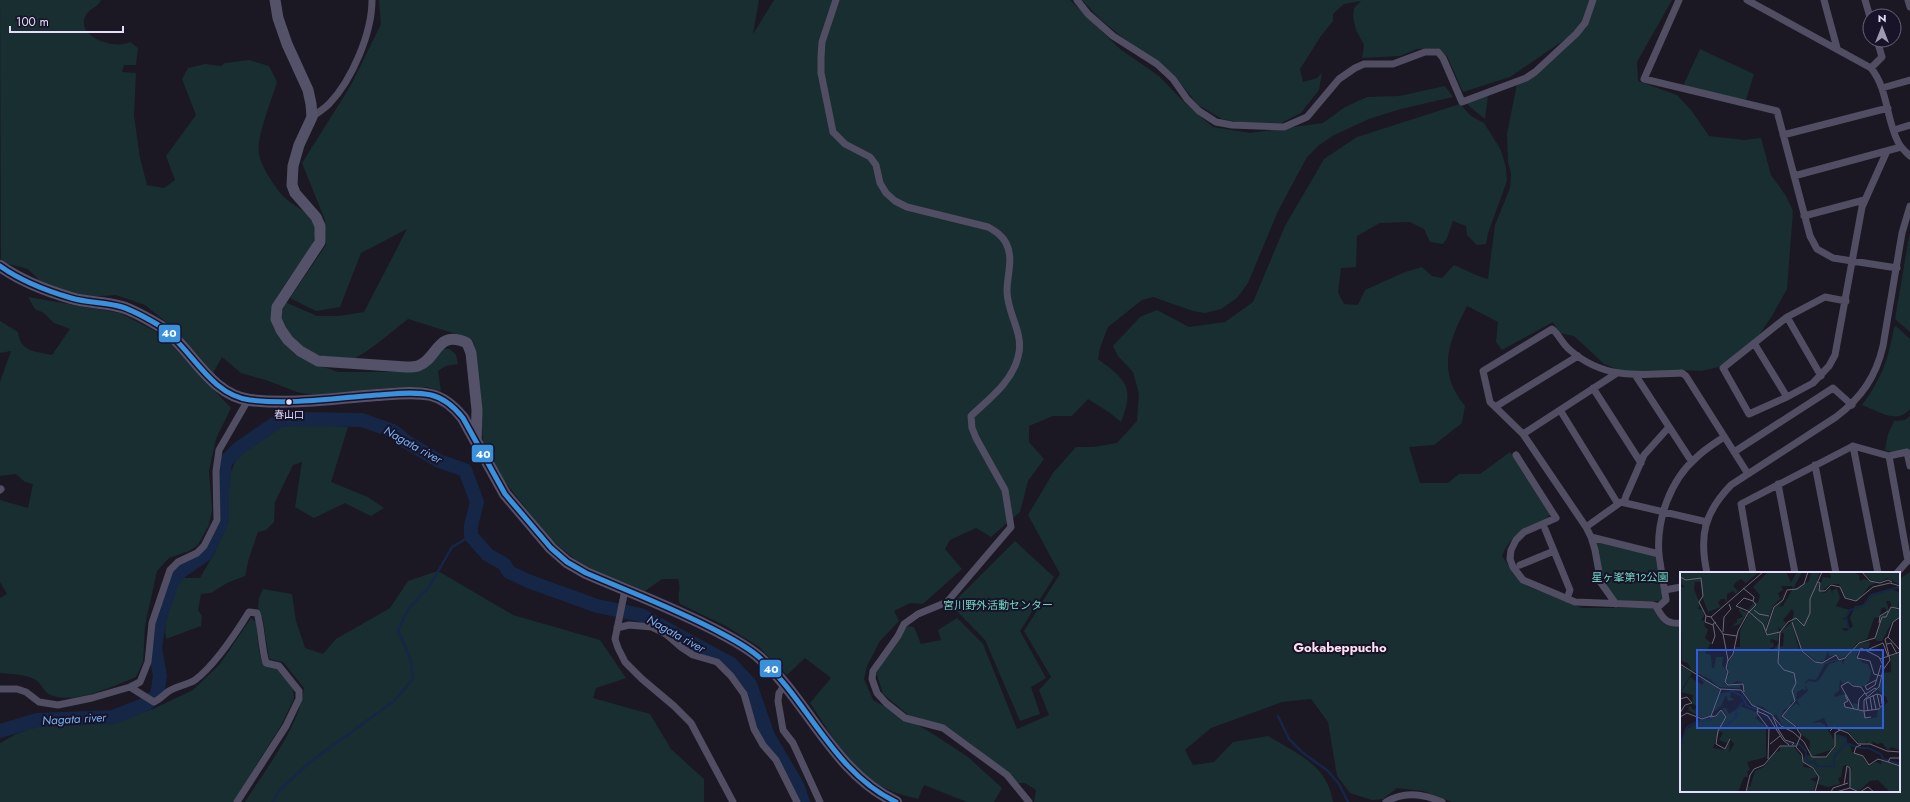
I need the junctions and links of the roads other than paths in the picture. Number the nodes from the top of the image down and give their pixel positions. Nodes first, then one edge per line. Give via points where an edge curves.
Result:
1 (275, 0) edge
2 (372, 0) edge
3 (836, 0) edge
4 (1077, 0) edge
5 (1593, 0) edge
6 (1679, 0) edge
7 (1747, 0) edge
8 (1824, 0) edge
9 (1908, 0) edge
10 (1910, 7) edge
11 (1837, 48) junction
12 (1879, 48) edge
13 (1871, 68) junction
14 (1910, 80) edge
15 (1882, 88) junction
16 (1888, 108) junction
17 (312, 118) junction
18 (1910, 125) edge
19 (1894, 130) junction
20 (1783, 135) junction
21 (1901, 147) junction
22 (1887, 151) junction
23 (1910, 156) edge
24 (1794, 176) junction
25 (1864, 200) junction
26 (1910, 206) edge
27 (1804, 216) junction
28 (1853, 261) junction
29 (0, 266) edge
30 (1897, 268) junction
31 (1846, 301) junction
32 (1786, 317) junction
33 (1754, 343) junction
34 (1578, 356) junction
35 (1617, 373) junction
36 (1636, 376) junction
37 (1820, 376) junction
38 (1593, 388) junction
39 (1787, 398) junction
40 (248, 400) junction
41 (1852, 405) junction
42 (1495, 407) junction
43 (1560, 410) junction
44 (1669, 427) junction
45 (1523, 434) junction
46 (1724, 437) junction
47 (476, 442) junction
48 (1853, 446) junction
49 (1734, 452) junction
50 (1516, 455) dead end
51 (1890, 456) junction
52 (1641, 462) junction
53 (1692, 462) junction
54 (1815, 465) junction
55 (1910, 466) edge
56 (1748, 474) junction
57 (1778, 484) junction
58 (1621, 503) junction
59 (1663, 512) junction
60 (1706, 522) junction
61 (1586, 527) junction
62 (1545, 529) dead end
63 (1591, 536) junction
64 (1554, 551) junction
65 (1659, 554) junction
66 (1909, 559) edge
67 (1520, 564) dead end
68 (1707, 572) edge
69 (1753, 572) edge
70 (1795, 572) edge
71 (1836, 572) edge
72 (1878, 572) edge
73 (1898, 572) edge
74 (1680, 587) edge
75 (1665, 590) junction
76 (624, 594) junction
77 (1567, 599) junction
78 (1616, 604) junction
79 (1657, 608) junction
80 (1680, 623) edge
81 (617, 625) junction
82 (785, 685) junction
83 (130, 687) junction
84 (0, 689) edge
85 (237, 802) edge
86 (733, 802) edge
87 (797, 802) edge
88 (820, 802) edge
89 (896, 802) edge
90 (1029, 802) edge
91 (1386, 802) edge
92 (1442, 802) edge

1 - 17 street via 287,44 308,90
2 - 17 street via 365,40 346,80 328,104
3 - 90 street via 822,42 821,56 821,74 833,132 846,144 870,157 876,165 880,183 895,201 907,207 988,227 997,232 1010,254 1008,303 1019,335 1019,356 1012,372 971,416 976,438 1005,490 1011,528 947,602 918,614 904,624 874,671 872,680 877,693 905,718 943,728 1007,775
4 - 5 street via 1088,14 1113,36 1157,64 1173,79 1187,99 1210,119 1232,125 1284,127 1307,117 1339,78 1364,64 1393,64 1425,52 1438,52 1462,102 1526,78 1576,34 1585,23
6 - 20 street via 1644,79 1777,110
7 - 11 street
8 - 11 street
9 - 10 street
11 - 13 street
12 - 13 street via 1882,57
13 - 15 street via 1880,80
14 - 15 street
15 - 16 street
16 - 19 street
16 - 20 street
17 - 47 street via 299,145 293,166 292,185 295,193 316,217 320,226 320,242 277,307 276,319 281,330 300,351 318,361 419,366 448,340 458,339 467,343 471,353 477,410
18 - 19 street
19 - 21 street
20 - 24 street
21 - 22 street
21 - 23 street
22 - 24 street
22 - 25 street
24 - 27 street
25 - 27 street
25 - 28 street
26 - 30 street via 1902,233
27 - 28 street via 1817,249 1833,258
28 - 30 street
28 - 31 street
29 - 40 main road via 43,288 72,298 122,307 141,315 173,336 219,385
30 - 41 street via 1879,363 1871,380
31 - 32 street via 1826,298
31 - 37 street via 1835,355
32 - 33 street
32 - 37 street
33 - 39 street
33 - 39 street via 1723,368 1749,414
34 - 35 street via 1598,368
34 - 42 street
34 - 42 street via 1569,350 1552,329 1483,371 1490,402
35 - 36 street
35 - 38 street
36 - 44 street
36 - 46 street via 1682,373 1685,375
37 - 39 street via 1809,386
38 - 43 street
38 - 52 street
40 - 47 main road via 274,402 395,394 432,396 455,408
40 - 83 street via 220,450 216,472 217,520 197,554 178,562 170,570 152,623 146,669 140,682
41 - 49 street via 1833,388
41 - 56 street
42 - 45 street
43 - 45 street
43 - 58 street
44 - 52 street
44 - 53 street
45 - 61 street
46 - 49 street
46 - 53 street
47 - 76 main road via 500,487 551,548 568,562
48 - 51 street
48 - 54 street
48 - 72 street
49 - 56 street
50 - 77 street via 1556,518 1524,532 1516,540 1511,550 1512,567 1522,580
51 - 55 street via 1907,452
51 - 66 street
52 - 58 street
53 - 59 street via 1668,498
54 - 57 street
54 - 71 street
56 - 60 street via 1731,485 1721,496
57 - 69 street via 1742,504
57 - 70 street
58 - 59 street
58 - 61 street
59 - 60 street
59 - 65 street
60 - 68 street via 1704,551
61 - 63 street
62 - 64 street
63 - 65 street
63 - 78 street via 1601,583
64 - 67 street
64 - 77 street via 1570,590
65 - 75 street
66 - 73 street
74 - 75 street
75 - 79 street via 1666,600
76 - 81 street
76 - 82 main road via 674,610 734,640 759,657
77 - 78 street via 1575,602
78 - 79 street via 1653,605
79 - 80 street via 1668,623
81 - 86 street via 615,639 626,662 691,723
81 - 87 street via 652,627 666,634 693,656 717,662 744,694 754,729 776,760
82 - 88 street via 778,702 783,730 793,743
82 - 89 main road via 845,764 871,787
83 - 84 street via 58,705 39,702 17,689
83 - 85 street via 154,702 193,681 205,671 249,612 257,612 266,663 279,666 298,691 298,700 286,726
91 - 92 street via 1395,796 1408,794

